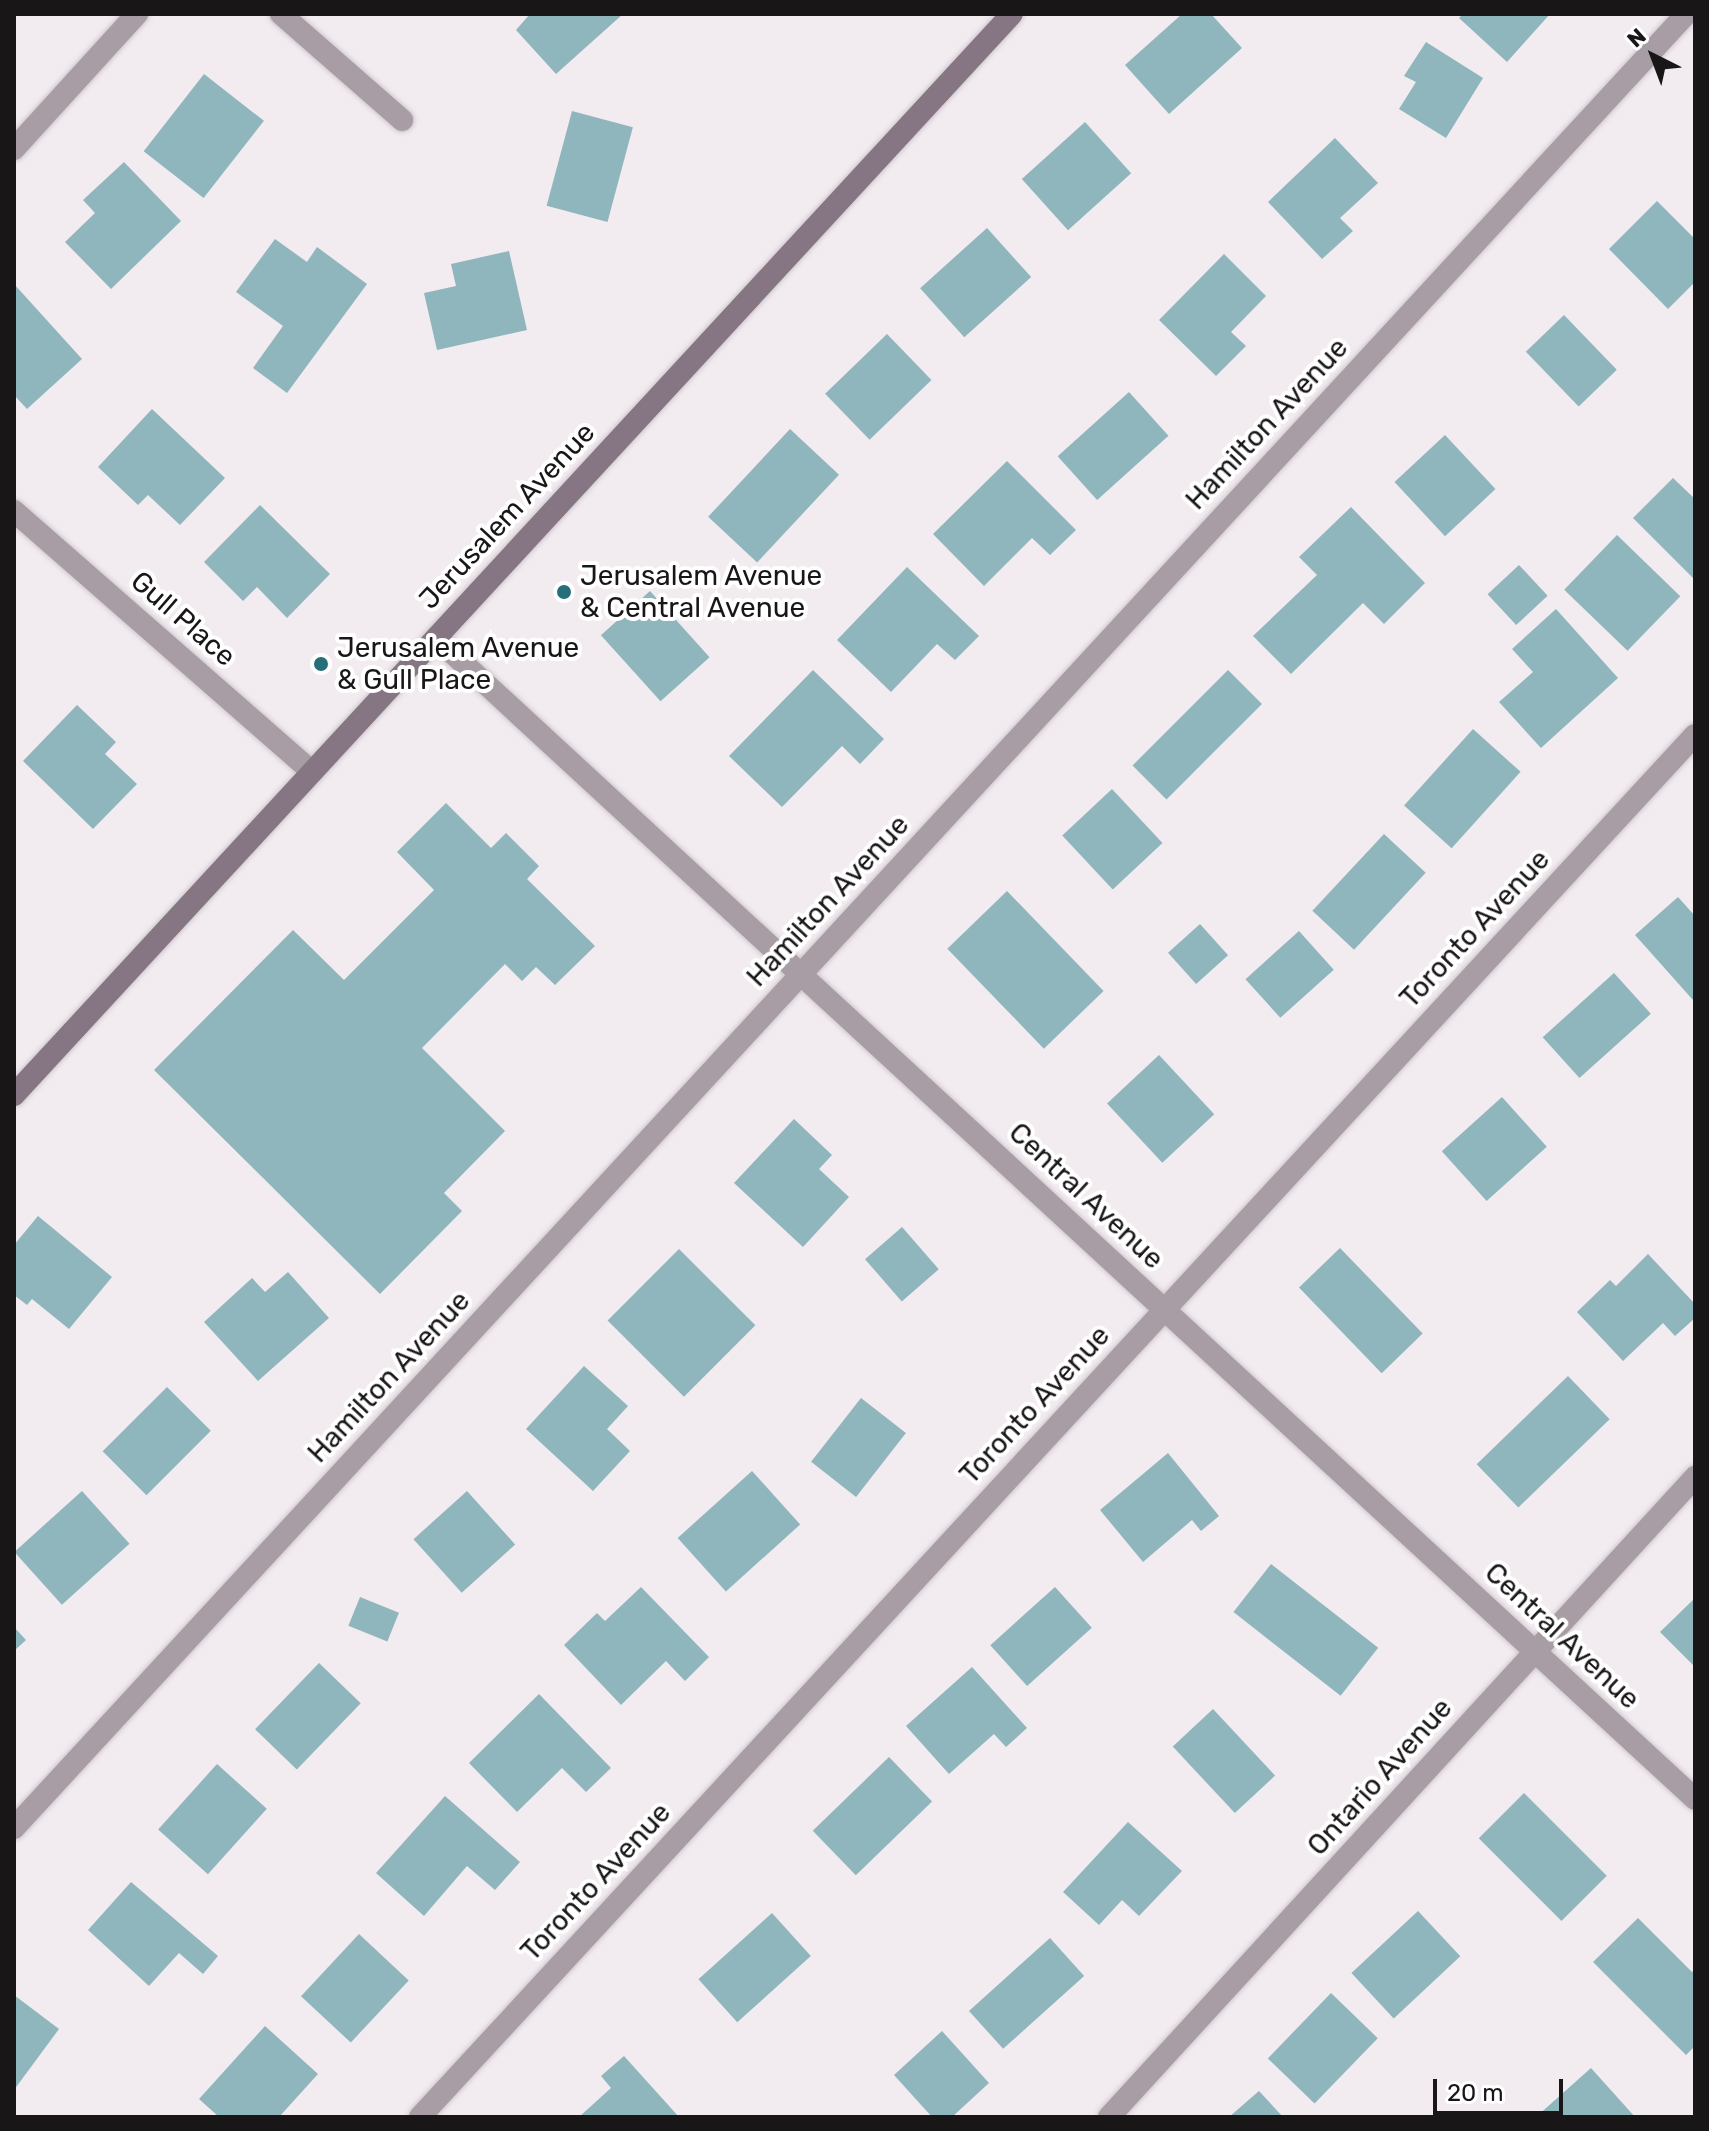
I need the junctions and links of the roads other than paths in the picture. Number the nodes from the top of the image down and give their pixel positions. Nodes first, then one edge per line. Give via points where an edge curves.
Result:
1 (137, 14) edge
2 (281, 14) edge
3 (1012, 14) edge
4 (1686, 14) edge
5 (402, 120) dead end
6 (14, 149) edge
7 (14, 511) edge
8 (436, 638) junction
9 (1695, 735) edge
10 (312, 772) junction
11 (801, 974) junction
12 (14, 1095) edge
13 (1164, 1309) junction
14 (1695, 1477) edge
15 (1535, 1652) junction
16 (1695, 1799) edge
17 (14, 1828) edge
18 (420, 2117) edge
19 (1109, 2117) edge

1 - 6 street
2 - 5 street
3 - 8 main road, Jerusalem Avenue
4 - 11 street, Hamilton Avenue
7 - 10 street, Gull Place
8 - 10 main road, Jerusalem Avenue
8 - 11 street, Central Avenue
9 - 13 street, Toronto Avenue
10 - 12 main road, Jerusalem Avenue
11 - 13 street, Central Avenue
11 - 17 street, Hamilton Avenue
13 - 15 street, Central Avenue
13 - 18 street, Toronto Avenue
14 - 15 street, Ontario Avenue
15 - 16 street, Central Avenue
15 - 19 street, Ontario Avenue

